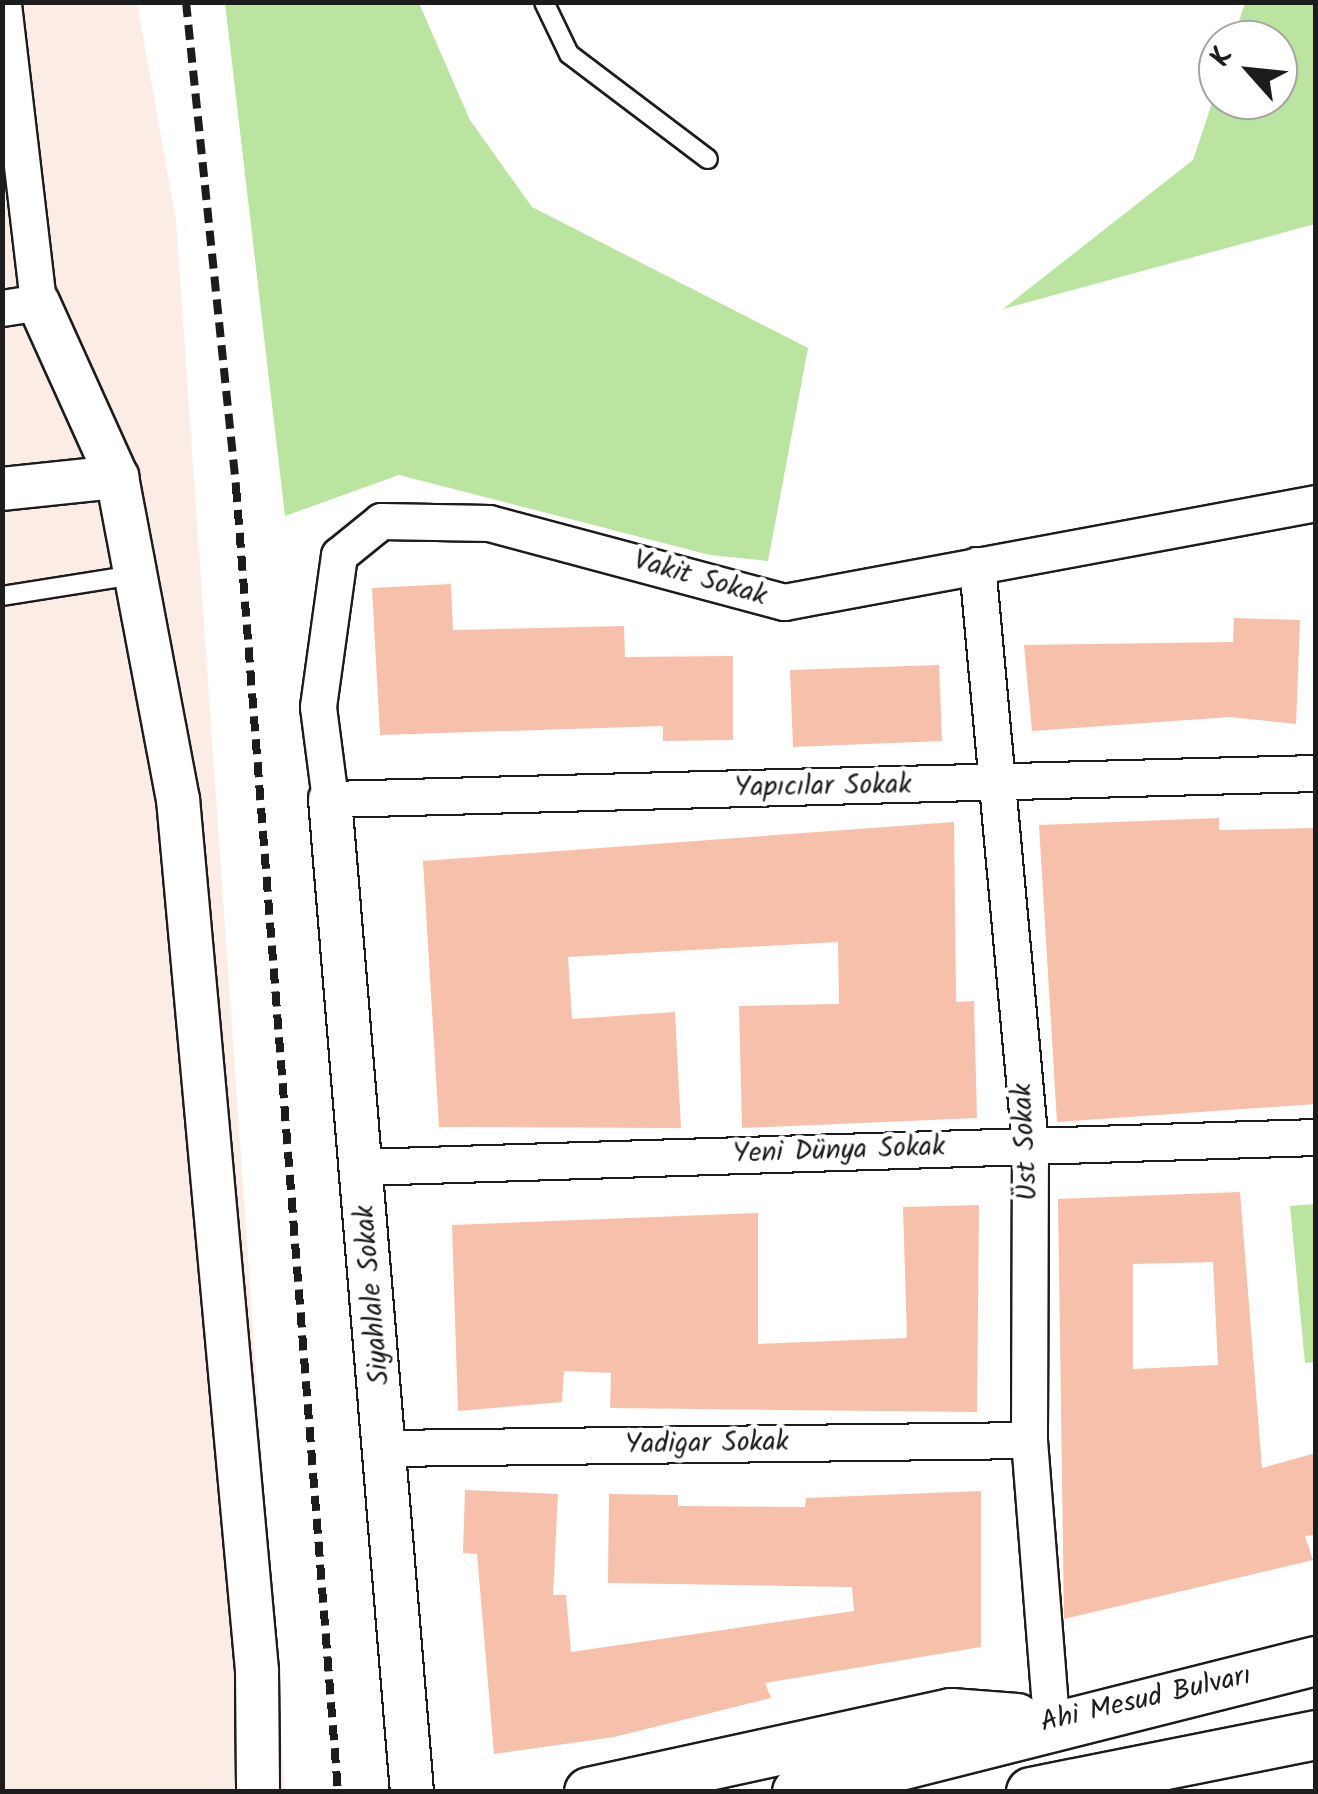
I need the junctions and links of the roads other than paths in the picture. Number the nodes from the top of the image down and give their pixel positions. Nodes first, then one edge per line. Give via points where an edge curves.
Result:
1 (3, 2) edge
2 (544, 2) edge
3 (708, 160) dead end
4 (20, 305) edge
5 (117, 477) junction
6 (2, 490) edge
7 (1316, 504) edge
8 (977, 565) junction
9 (136, 575) junction
10 (2, 596) edge
11 (1316, 774) edge
12 (994, 784) junction
13 (330, 799) junction
14 (1316, 1136) edge
15 (1030, 1146) junction
16 (362, 1167) junction
17 (1028, 1440) junction
18 (386, 1448) junction
19 (1316, 1662) edge
20 (1051, 1721) junction
21 (1297, 1739) edge
22 (258, 1792) edge
23 (412, 1792) edge
24 (590, 1792) edge
25 (797, 1792) edge
26 (1031, 1792) edge
27 (1142, 1792) edge

1 - 4 street
2 - 3 lane via 569,54
4 - 5 street
5 - 6 street
5 - 9 street
7 - 8 street, Vakit Sokak
8 - 12 street, Üst Sokak
8 - 13 street, Vakit Sokak via 784,602 489,523 380,522 338,554 324,606 318,708
9 - 10 lane
9 - 22 street via 178,799 257,1670
11 - 12 street, Yapıcılar Sokak
12 - 13 street, Yapıcılar Sokak
12 - 15 street, Üst Sokak
13 - 16 street, Siyahlale Sokak
14 - 15 street, Yeni Dünya Sokak
15 - 16 street, Yeni Dünya Sokak
15 - 17 street, Üst Sokak
16 - 18 street, Siyahlale Sokak
17 - 18 street, Yadigar Sokak
17 - 20 street, Üst Sokak
18 - 23 street, Siyahlale Sokak
19 - 20 main road, Ahi Mesud Bulvarı
20 - 24 main road via 951,1713
20 - 25 main road, Ahi Mesud Bulvarı
21 - 26 main road
21 - 27 main road

